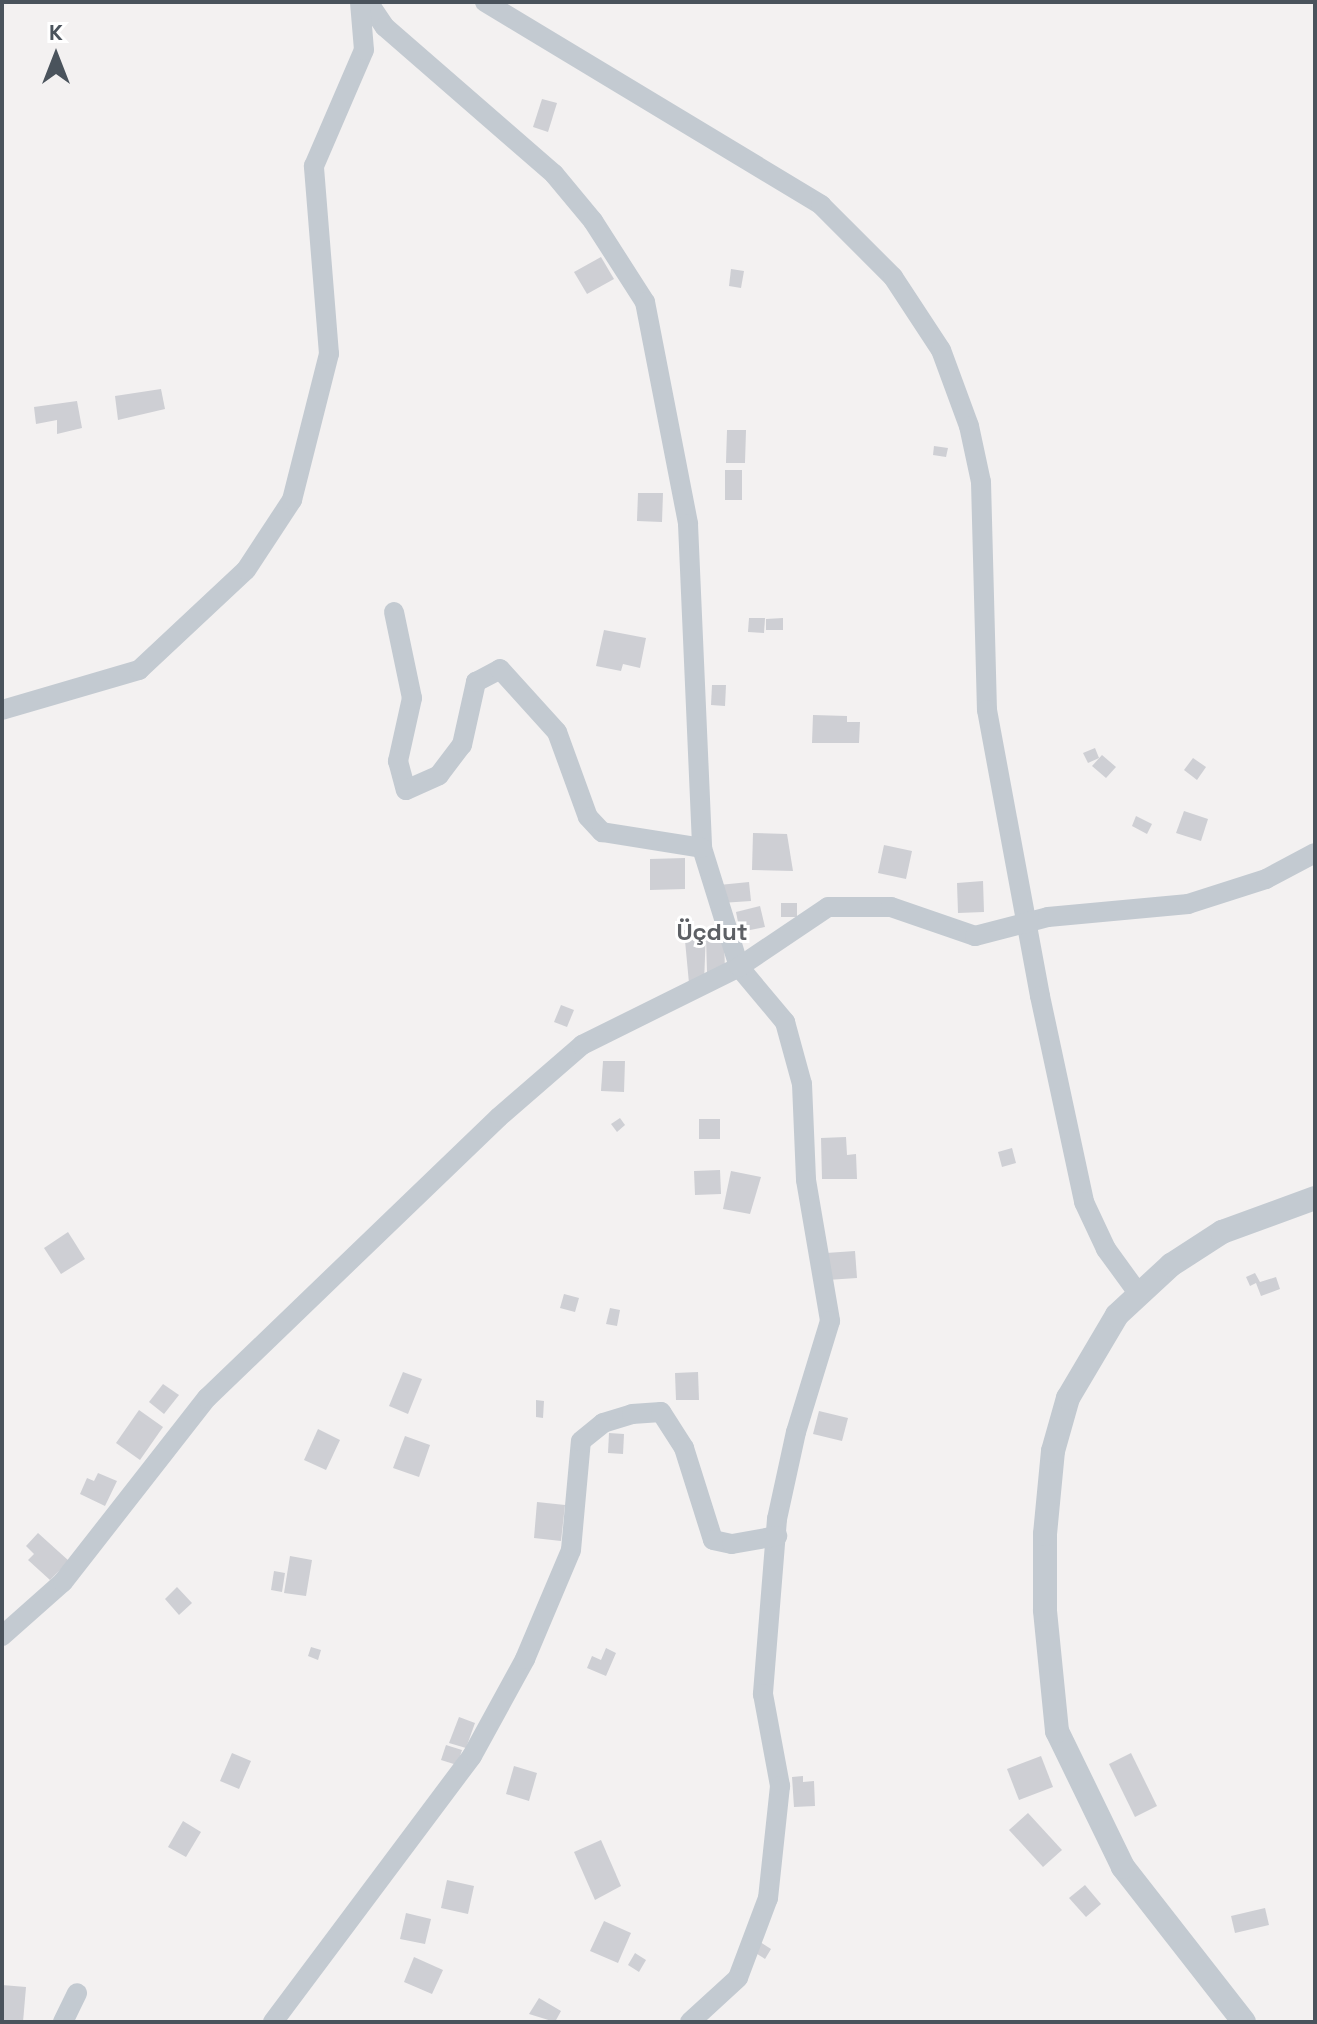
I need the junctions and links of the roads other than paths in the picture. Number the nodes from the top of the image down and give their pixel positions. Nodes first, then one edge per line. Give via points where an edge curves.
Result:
1 (360, 2) edge
2 (368, 2) edge
3 (485, 2) edge
4 (394, 612) dead end
5 (2, 710) edge
6 (702, 848) junction
7 (1315, 853) edge
8 (1027, 925) junction
9 (739, 967) junction
10 (1315, 1198) edge
11 (1138, 1293) junction
12 (777, 1536) junction
13 (2, 1636) edge
14 (77, 1993) dead end
15 (1241, 2020) edge
16 (63, 2022) edge
17 (273, 2022) edge
18 (690, 2022) edge

1 - 5 street via 364,50 314,166 329,354 292,500 246,570 139,670
2 - 6 street via 385,27 554,174 593,221 645,302 688,524
3 - 8 street via 603,77 793,185 871,252 926,325 961,400 981,482 987,710
4 - 6 street via 412,698 398,761 406,790 439,775 462,745 476,682 500,669 557,732 588,817 602,832
6 - 9 street
7 - 8 street via 1266,879 1188,904 1113,908
8 - 9 street via 975,936 891,907 828,907
8 - 11 street via 1084,1202 1106,1249
9 - 12 street via 785,1022 802,1084 806,1180 830,1321 796,1432
9 - 13 street via 582,1045 499,1117 207,1398 63,1582
10 - 11 street via 1222,1232
11 - 15 street via 1092,1351 1068,1398 1053,1451 1045,1610 1057,1731 1123,1867
12 - 17 street via 732,1544 713,1540 684,1448 661,1412 603,1423 581,1441 571,1550 525,1659 472,1756
12 - 18 street via 763,1694 780,1786 768,1898 738,1978
14 - 16 street

